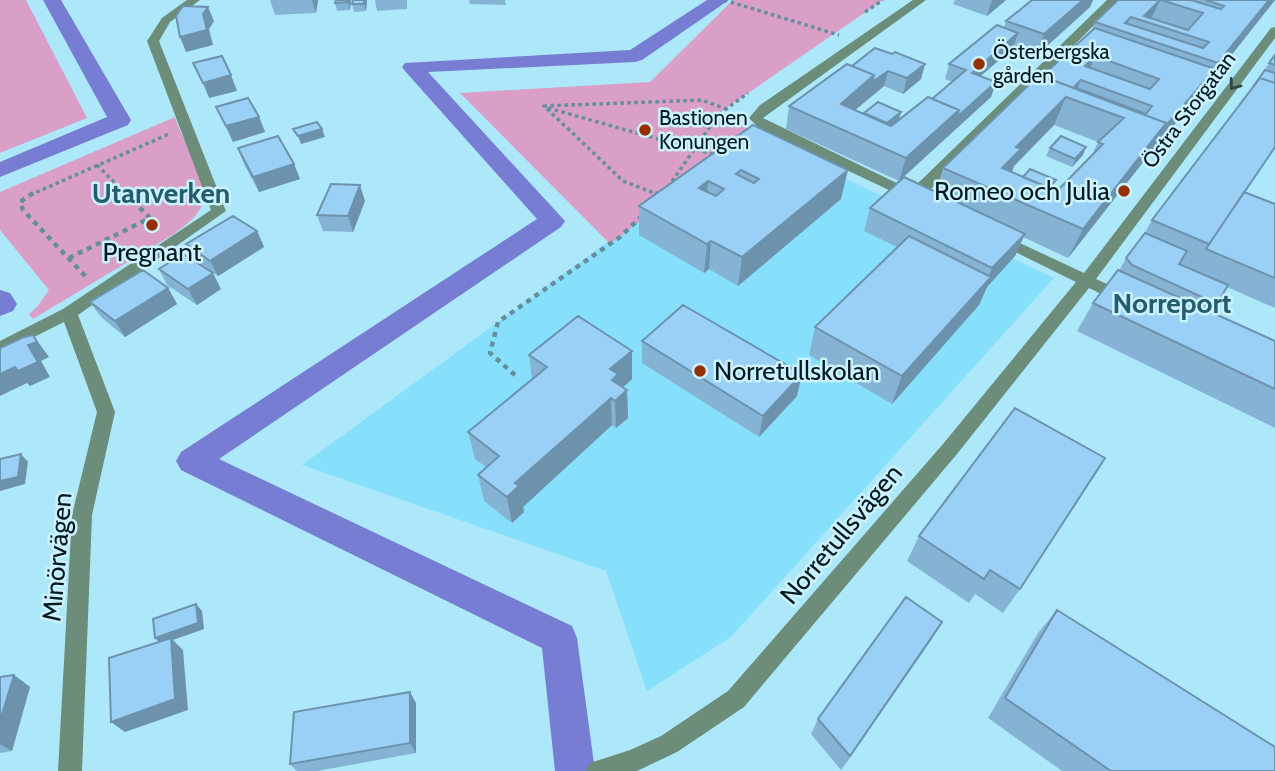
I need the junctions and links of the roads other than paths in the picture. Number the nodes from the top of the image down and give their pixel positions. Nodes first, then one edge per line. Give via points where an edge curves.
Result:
1 (194, 0) edge
2 (920, 0) edge
3 (1104, 4) edge
4 (1275, 30) edge
5 (987, 233) edge
6 (1086, 281) junction
7 (1137, 304) edge
8 (69, 313) junction
9 (0, 348) edge
10 (70, 771) edge
11 (598, 771) edge

1 - 8 street via 166,20 153,41 219,211
2 - 3 street via 755,118 765,127 919,200
4 -> 6 street, Östra Storgatan
5 - 6 street
6 - 7 street
6 - 11 street, Norretullsvägen via 950,449 736,699 669,744
8 - 9 street
8 - 10 street, Minörvägen via 106,412 82,515

